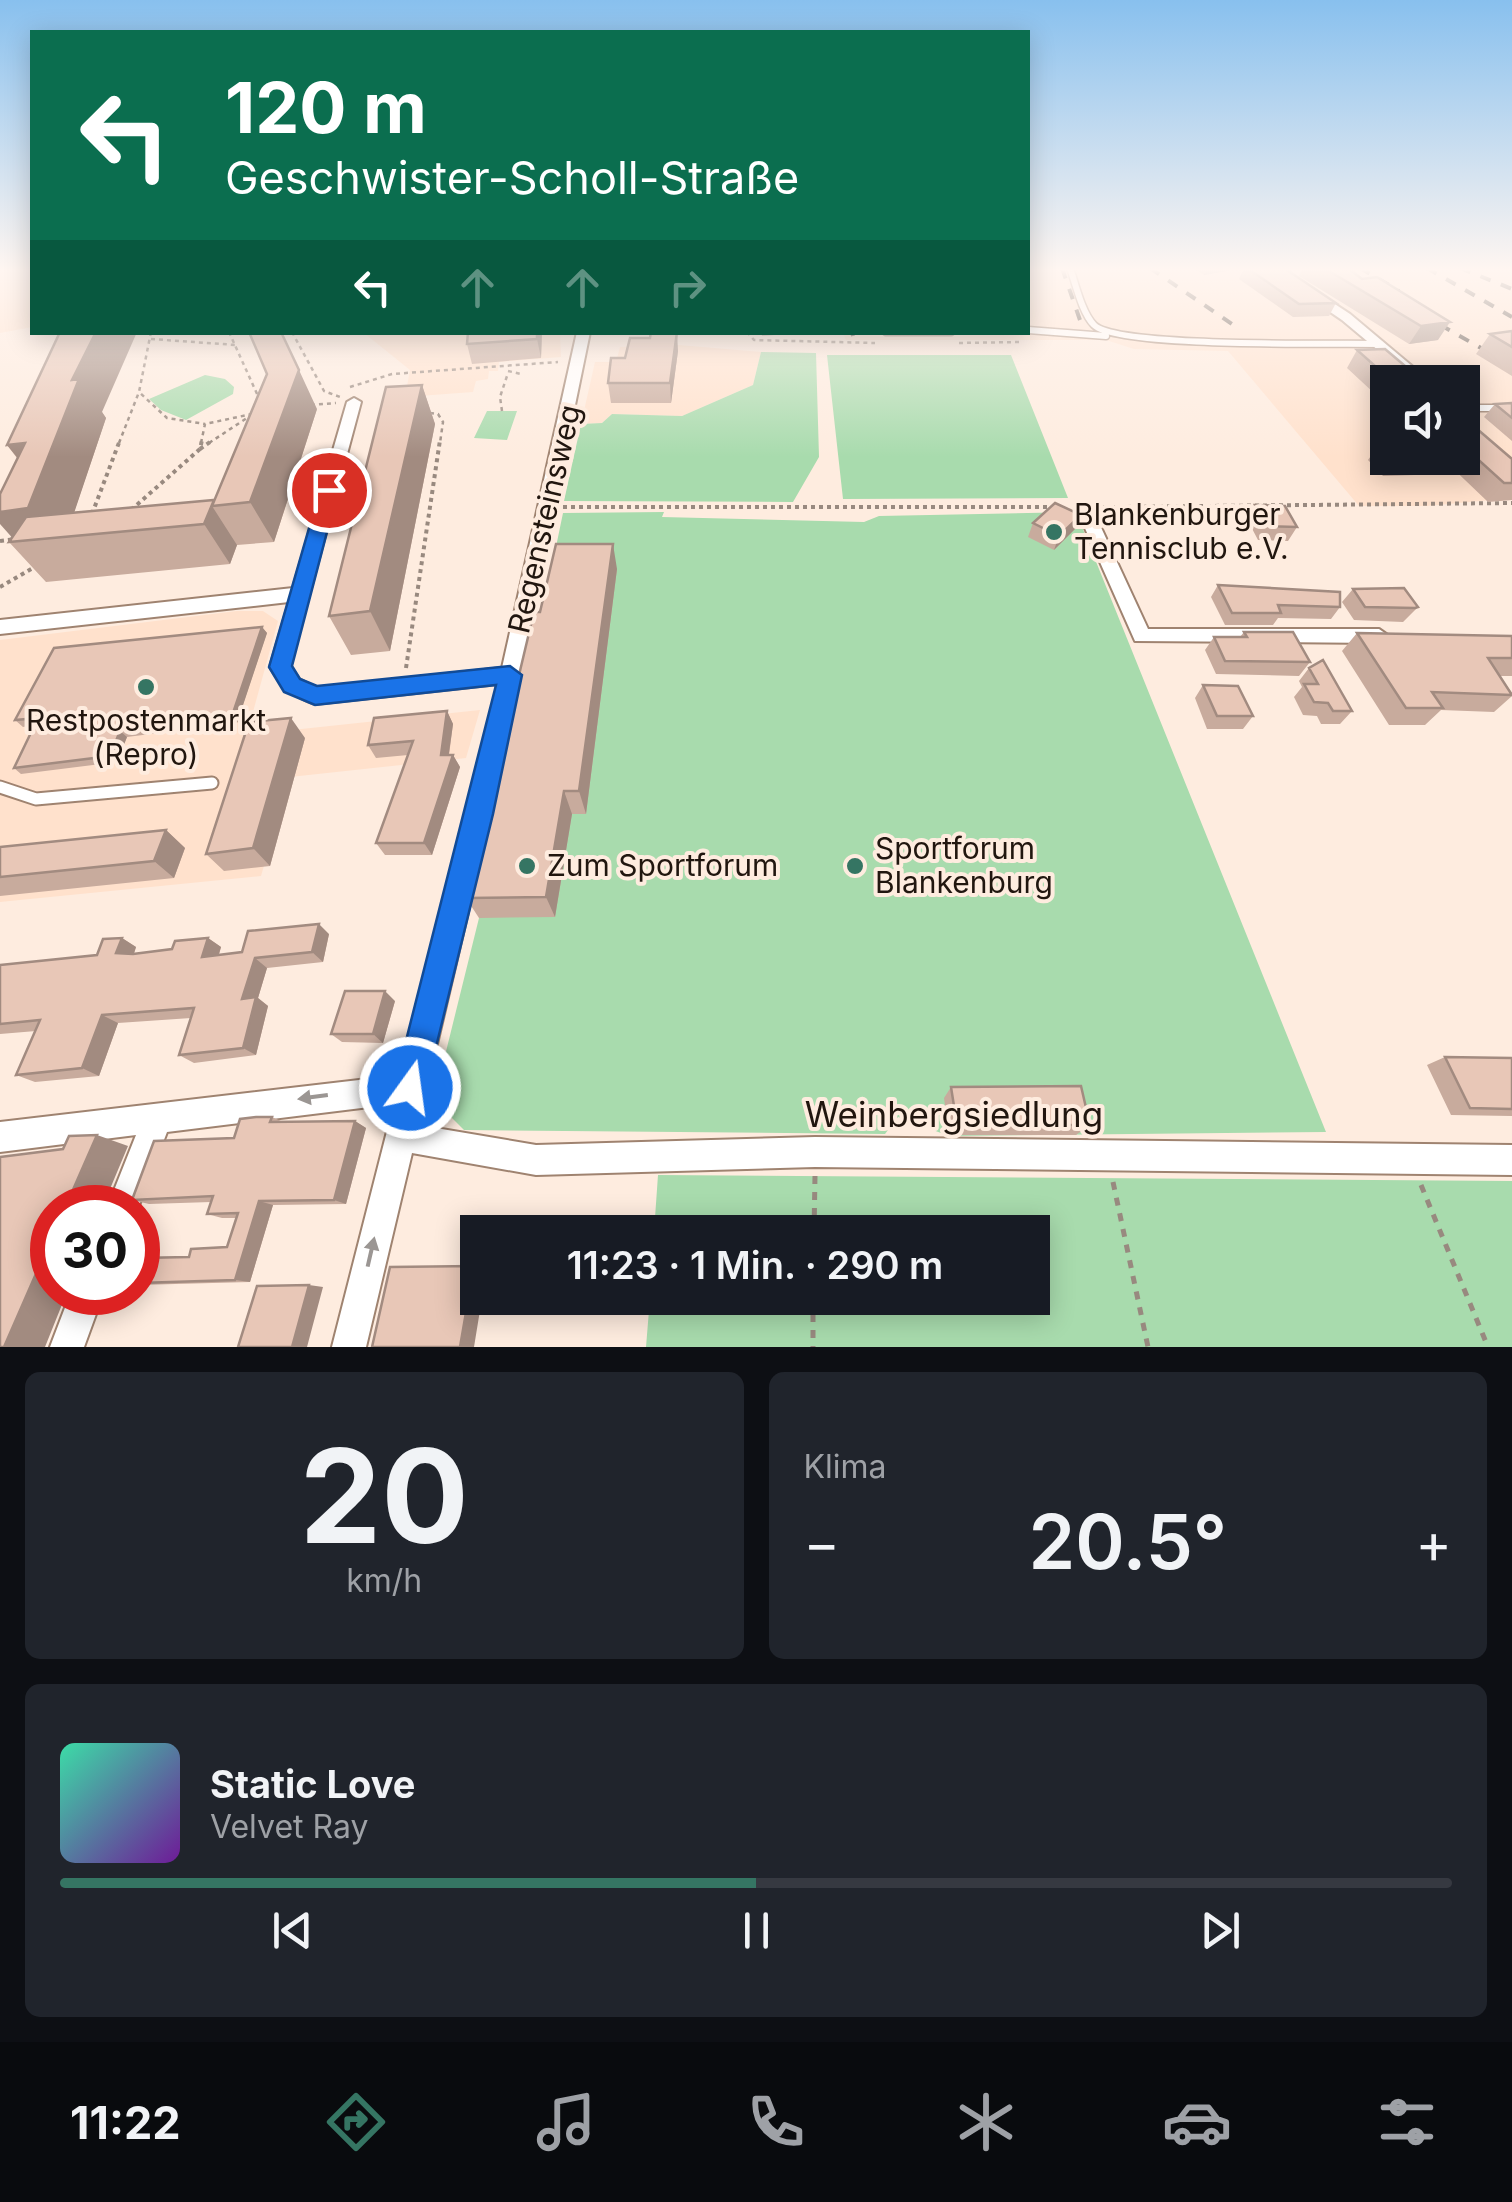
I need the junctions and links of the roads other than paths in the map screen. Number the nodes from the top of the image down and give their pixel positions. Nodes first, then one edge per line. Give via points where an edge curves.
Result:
1 (1039, 331) edge
2 (1106, 331) edge
3 (1361, 331) edge
4 (584, 335) edge
5 (1139, 339) junction
6 (1380, 344) junction
7 (1404, 365) edge
8 (354, 402) road end
9 (1480, 408) edge
10 (1512, 408) edge
11 (1084, 508) road end
12 (300, 594) junction
13 (0, 627) edge
14 (1395, 636) edge
15 (510, 675) junction
16 (212, 783) dead end
17 (0, 787) edge
18 (410, 1088) junction
19 (156, 1119) junction
20 (399, 1136) junction
21 (0, 1137) edge
22 (1512, 1160) edge
23 (131, 1185) edge
24 (79, 1315) edge
25 (67, 1347) edge
26 (349, 1347) edge

1 - 5 lane
2 - 5 lane
3 - 6 street
4 - 15 street, Regensteinsweg
5 - 6 lane
6 - 7 street
8 - 12 street
9 - 10 lane
11 - 14 street via 1142,636
12 - 13 street
12 - 15 street via 280,667 292,686 315,696
15 - 18 street, Regensteinsweg
16 - 17 lane via 36,799
18 -> 19 street
18 - 20 street, Regensteinsweg
19 - 21 street
19 - 23 street
20 - 22 street, Weinbergsiedlung via 536,1160 815,1152
26 -> 20 street, Regensteinsweg
24 - 25 street

